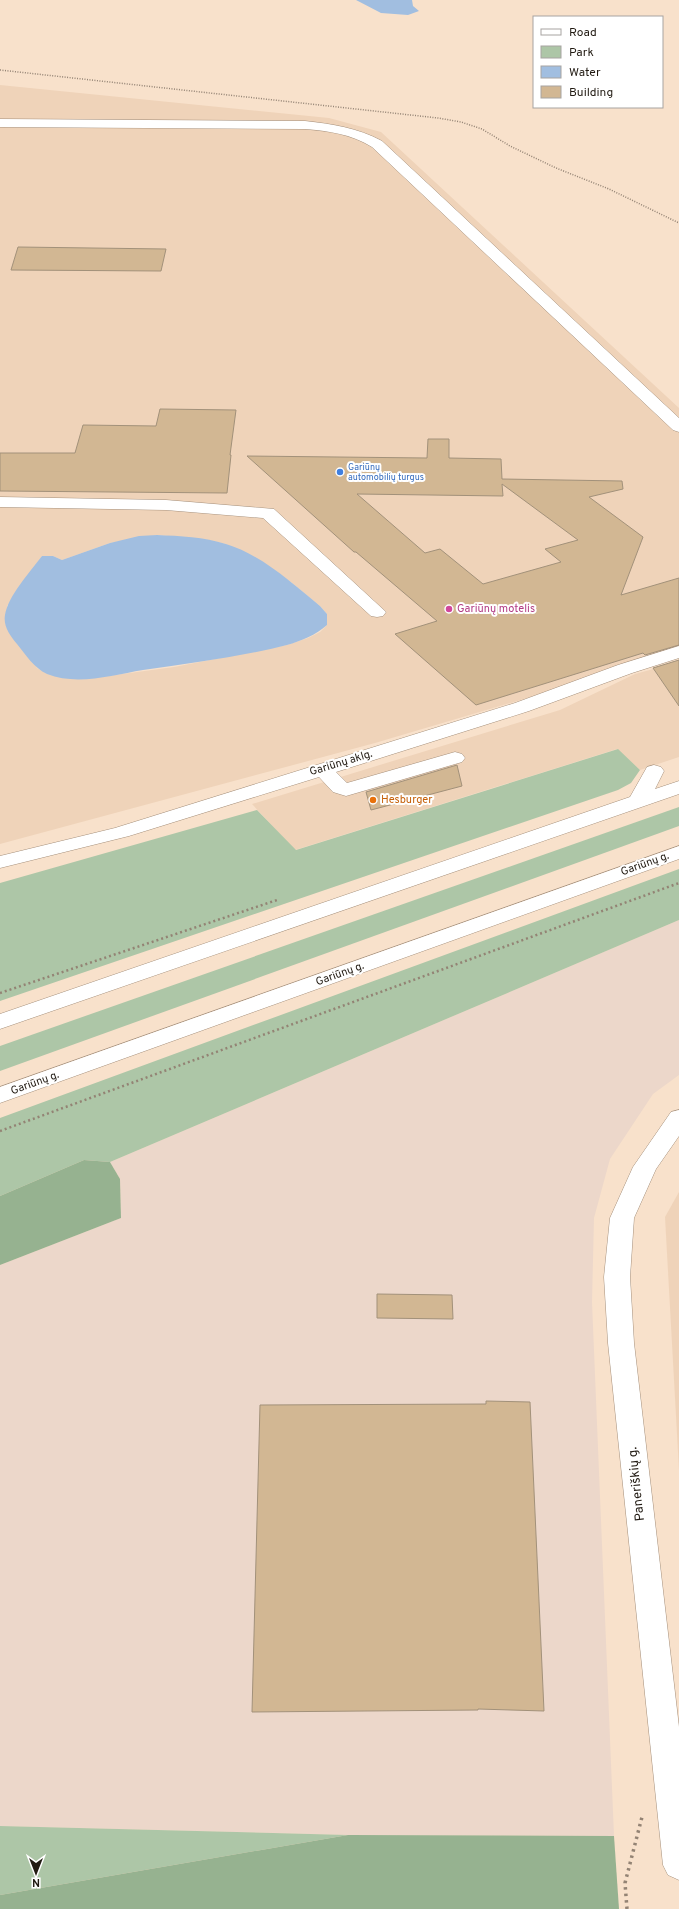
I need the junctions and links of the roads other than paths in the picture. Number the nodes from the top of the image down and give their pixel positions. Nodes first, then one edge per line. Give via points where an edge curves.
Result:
1 (0, 123) edge
2 (679, 428) edge
3 (0, 502) edge
4 (377, 612) dead end
5 (679, 652) edge
6 (454, 758) dead end
7 (322, 769) junction
8 (654, 771) dead end
9 (679, 787) edge
10 (638, 801) junction
11 (679, 852) edge
12 (0, 862) edge
13 (0, 1022) edge
14 (0, 1095) edge
15 (679, 1118) edge
16 (676, 1806) edge
17 (679, 1865) edge

1 - 2 main road via 305,125 347,130 364,136 377,144 469,228
3 - 4 main road via 166,505 268,513
5 - 7 main road, Gariūnų aklg. via 522,707
6 - 7 main road via 346,790 340,788
7 - 12 main road, Gariūnų aklg. via 122,832
8 - 10 main road
9 - 10 main road
10 - 13 main road
11 - 14 main road, Gariūnų g.
15 - 16 main road, Paneriškių g. via 645,1167 622,1218 617,1277 621,1342
16 - 17 main road, Paneriškių g.

